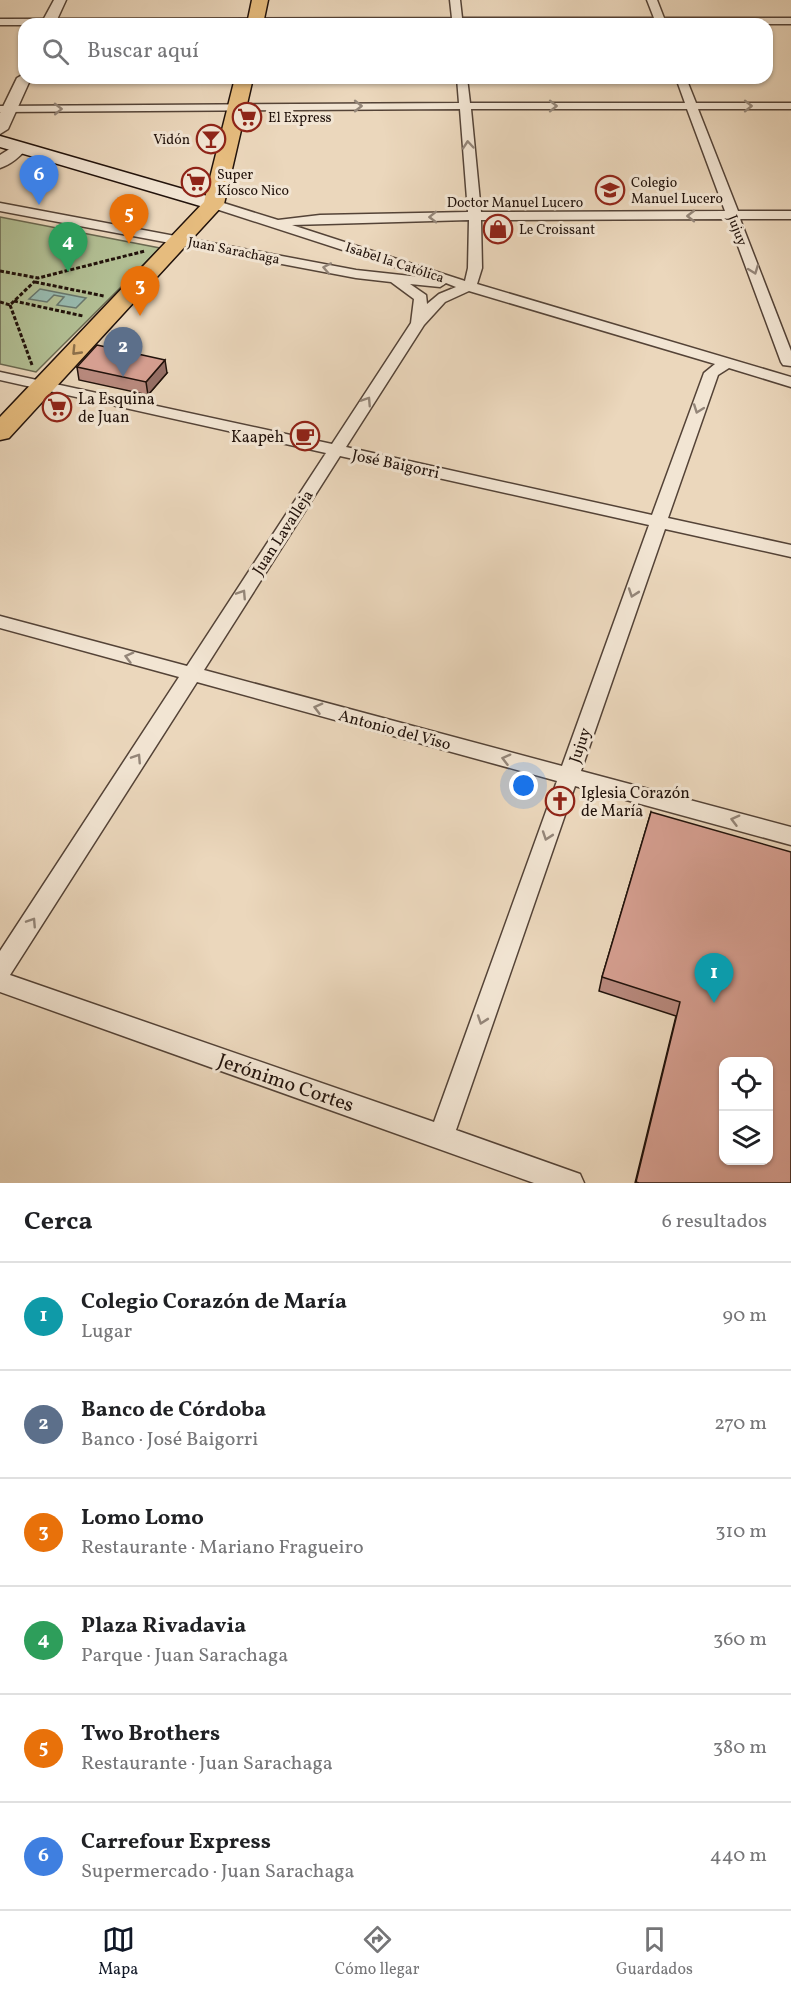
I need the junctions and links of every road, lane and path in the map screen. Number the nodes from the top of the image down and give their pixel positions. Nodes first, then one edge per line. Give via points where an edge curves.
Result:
1 (60, 0) edge
2 (260, 0) edge
3 (455, 0) edge
4 (652, 0) edge
5 (51, 18) edge
6 (256, 18) edge
7 (457, 18) edge
8 (659, 18) edge
9 (773, 21) edge
10 (791, 21) edge
11 (0, 22) edge
12 (18, 22) edge
13 (20, 84) edge
14 (243, 84) edge
15 (463, 84) edge
16 (683, 84) edge
17 (238, 106) junction
18 (465, 106) junction
19 (692, 106) junction
20 (791, 106) edge
21 (5, 109) edge
22 (0, 129) edge
23 (0, 141) edge
24 (19, 148) junction
25 (0, 163) edge
26 (214, 204) junction
27 (0, 207) edge
28 (791, 215) edge
29 (475, 216) junction
30 (733, 216) junction
31 (275, 223) junction
32 (182, 240) junction
33 (151, 250) dead end
34 (375, 255) junction
35 (0, 271) edge
36 (356, 274) junction
37 (36, 280) junction
38 (395, 280) junction
39 (468, 286) junction
40 (104, 296) dead end
41 (14, 301) junction
42 (0, 302) edge
43 (10, 304) junction
44 (82, 316) dead end
45 (418, 323) junction
46 (728, 362) junction
47 (789, 362) edge
48 (32, 365) dead end
49 (0, 376) edge
50 (773, 376) junction
51 (791, 382) edge
52 (44, 385) junction
53 (0, 432) edge
54 (335, 450) junction
55 (658, 521) junction
56 (791, 550) edge
57 (0, 622) edge
58 (191, 674) junction
59 (569, 776) junction
60 (791, 836) edge
61 (0, 971) edge
62 (0, 982) edge
63 (441, 1137) junction
64 (572, 1183) edge

1 - 5 street
2 - 6 main road
3 - 7 street
4 - 8 street
9 - 10 street
11 - 12 street
13 - 21 street
14 - 17 main road
15 - 18 street
16 - 19 street, Jujuy
17 -> 18 street
21 -> 17 street
17 - 26 main road
18 -> 19 street
29 -> 18 street
19 -> 20 street
19 - 30 street, Jujuy
21 - 22 street
23 - 24 main road, Isabel la Católica
24 - 25 street
24 - 26 main road, Isabel la Católica
26 - 31 street, Isabel la Católica
26 - 32 main road
27 - 32 street, Juan Sarachaga
28 - 30 street, Doctor Manuel Lucero
30 -> 29 street, Doctor Manuel Lucero
29 -> 31 street, Doctor Manuel Lucero
29 - 39 street via 475,273
30 -> 47 street, Jujuy
31 - 34 street, Isabel la Católica
36 -> 32 street, Juan Sarachaga
32 -> 52 main road
33 - 37 path
34 - 36 street via 377,269
34 - 39 street, Isabel la Católica
35 - 37 path
36 - 38 street, Juan Sarachaga
37 - 40 path
37 - 41 path
38 - 39 street, Juan Sarachaga
38 - 45 street via 421,298
39 - 45 street, Juan Lavalleja via 442,298
39 - 46 street, Isabel la Católica
41 - 43 path
41 - 44 path
42 - 43 path
43 - 48 path
54 -> 45 street, Juan Lavalleja
46 - 50 street, Isabel la Católica
46 -> 55 street, Jujuy via 711,373
47 - 50 street, Jujuy
49 - 52 street, José Baigorri
50 - 51 street, Isabel la Católica
52 - 53 main road
52 - 54 street, José Baigorri
54 - 55 street, José Baigorri
58 -> 54 street, Juan Lavalleja
55 - 56 street, José Baigorri
55 -> 59 street, Jujuy
58 -> 57 street, Antonio del Viso
59 -> 58 street, Antonio del Viso
61 -> 58 street, Juan Lavalleja
60 -> 59 street, Antonio del Viso
59 -> 63 street, Jujuy
62 - 63 street, Jerónimo Cortes
63 - 64 street, Jerónimo Cortes

